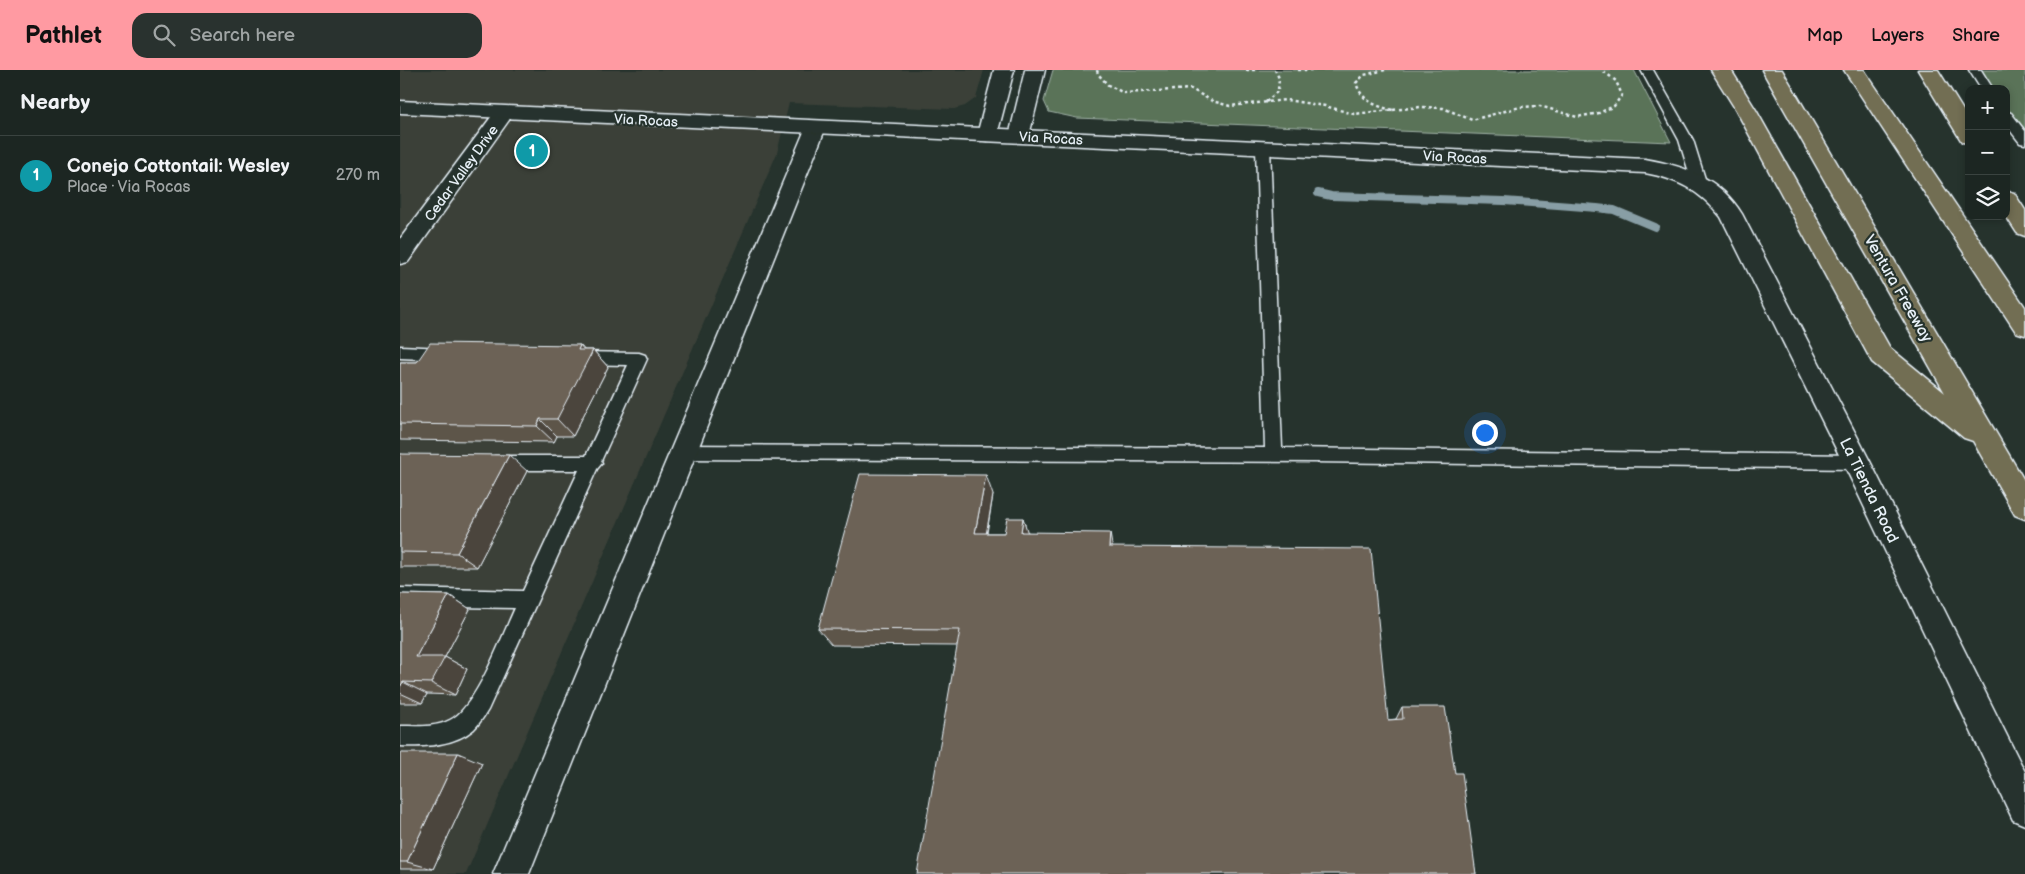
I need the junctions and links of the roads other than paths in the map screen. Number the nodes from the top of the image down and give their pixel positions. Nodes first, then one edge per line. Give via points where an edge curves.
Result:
1 (1004, 70) edge
2 (1035, 70) edge
3 (1647, 70) edge
4 (1721, 70) edge
5 (1772, 70) edge
6 (1854, 70) edge
7 (1928, 70) edge
8 (1975, 70) edge
9 (1984, 85) edge
10 (400, 107) edge
11 (504, 113) junction
12 (2010, 121) edge
13 (816, 127) junction
14 (1965, 130) edge
15 (986, 135) junction
16 (1019, 136) junction
17 (2025, 140) edge
18 (1263, 148) junction
19 (1699, 182) junction
20 (2010, 204) edge
21 (2025, 228) edge
22 (400, 256) edge
23 (2025, 326) edge
24 (400, 352) edge
25 (460, 354) edge
26 (560, 357) edge
27 (1987, 441) junction
28 (683, 452) junction
29 (1274, 454) junction
30 (1856, 462) junction
31 (477, 463) edge
32 (593, 464) junction
33 (2025, 507) edge
34 (400, 597) edge
35 (530, 600) junction
36 (400, 736) edge
37 (2025, 808) edge
38 (511, 874) edge

1 - 15 street
2 - 16 street
3 - 19 lane via 1686,140
4 - 27 highway via 1881,356
5 - 27 highway, Ventura Freeway
6 - 23 highway
7 - 14 highway
8 - 9 lane
10 - 11 street, Via Rocas
11 - 13 street, Via Rocas
11 - 22 street, Cedar Valley Drive
12 - 17 lane
13 - 15 street, Via Rocas
13 - 28 street
15 - 16 street, Via Rocas
16 - 18 street, Via Rocas
18 - 19 street, Via Rocas via 1645,166 1671,170
18 - 29 lane
19 - 30 street, La Tienda Road via 1717,196 1731,214
20 - 21 highway
24 - 25 lane
26 - 32 lane via 639,359
27 - 33 highway, Ventura Freeway
28 - 29 lane
28 - 38 street
29 - 30 lane
30 - 37 street, La Tienda Road
31 - 32 lane
32 - 35 lane
34 - 35 lane
35 - 36 lane via 481,703 466,722 430,737

